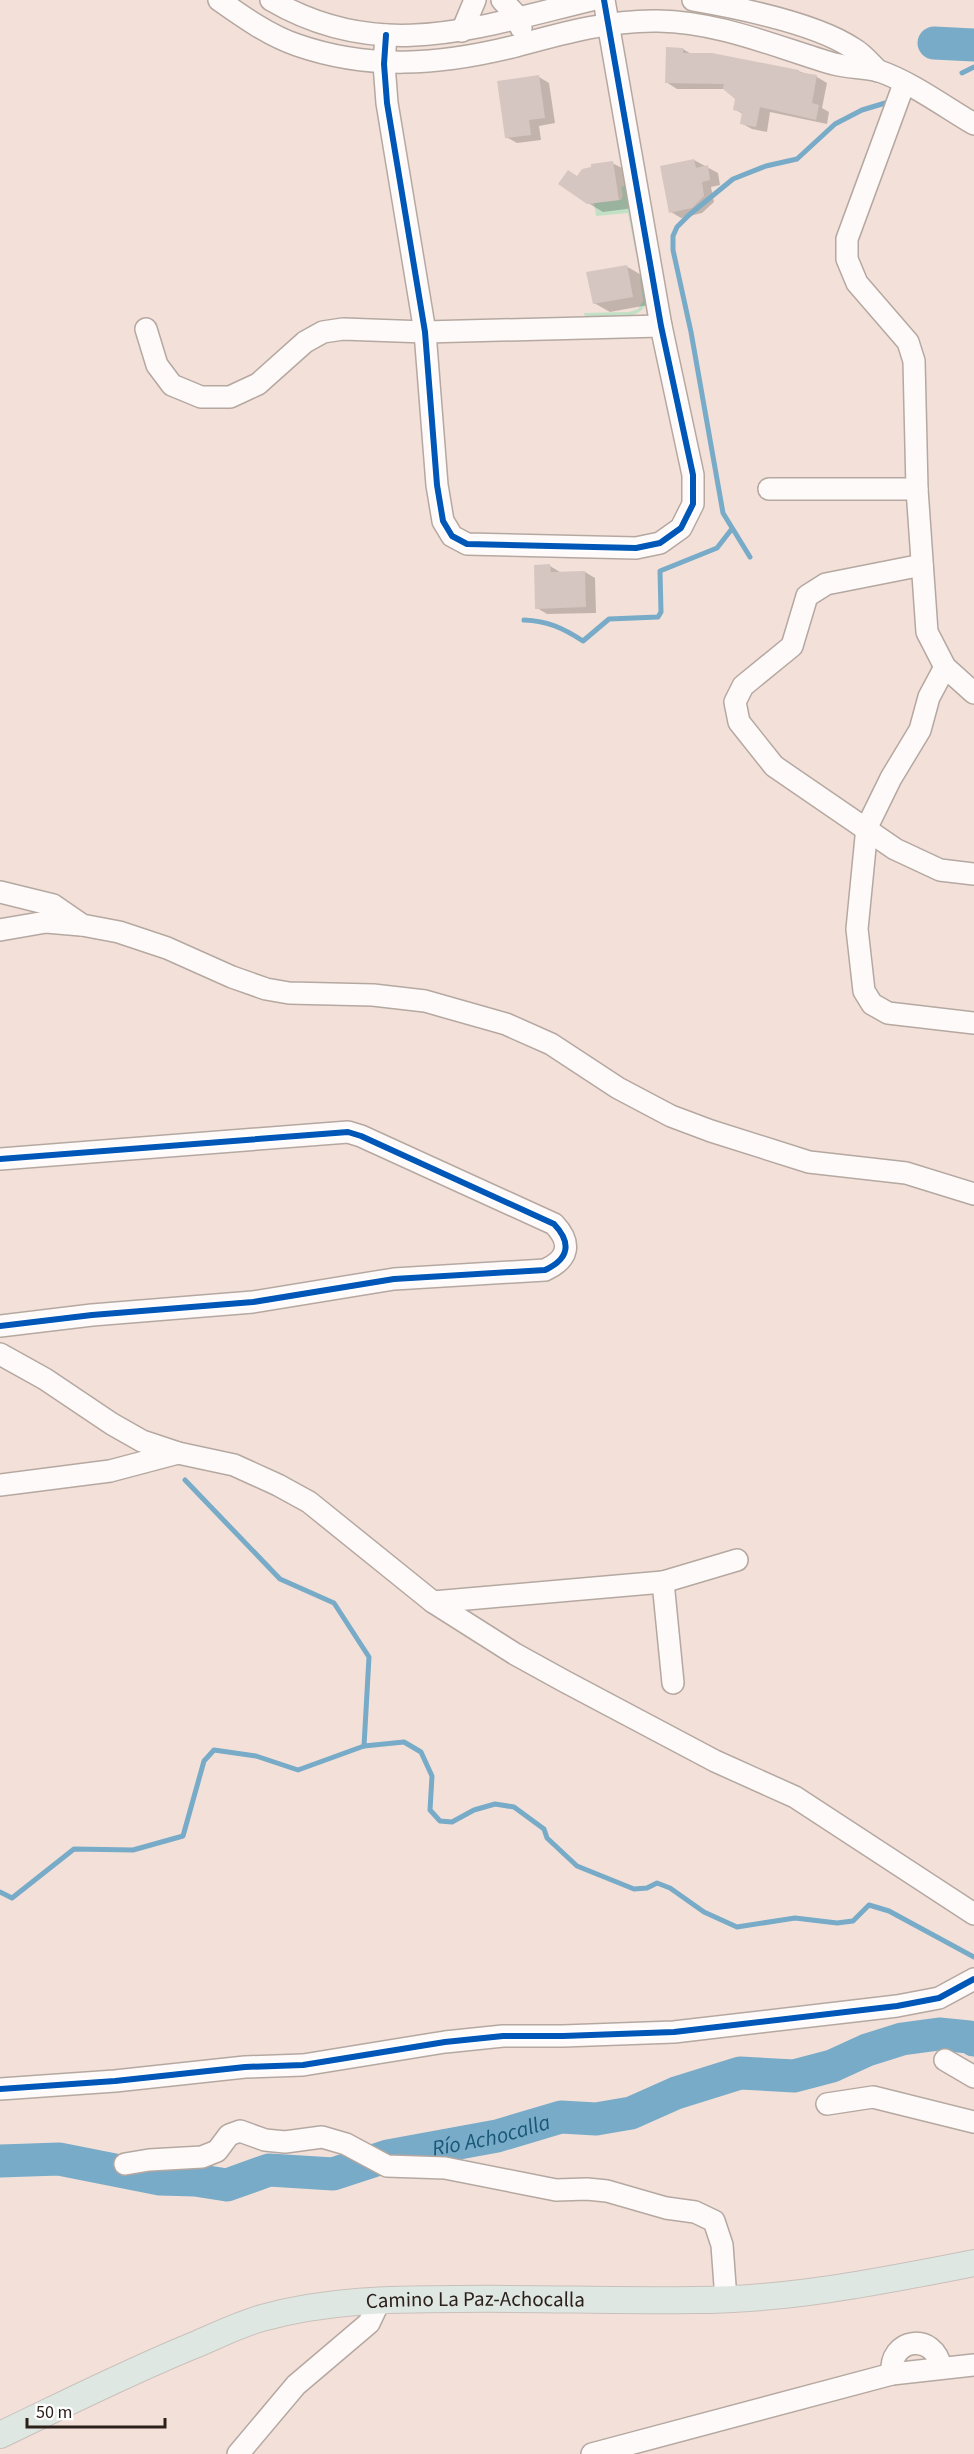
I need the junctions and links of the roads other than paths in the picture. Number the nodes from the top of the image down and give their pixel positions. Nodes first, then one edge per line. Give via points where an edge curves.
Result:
1 (219, 0) edge
2 (271, 0) edge
3 (475, 0) edge
4 (502, 0) edge
5 (591, 0) edge
6 (604, 0) edge
7 (693, 0) edge
8 (518, 17) junction
9 (609, 23) junction
10 (462, 31) junction
11 (386, 35) junction
12 (526, 43) junction
13 (384, 63) junction
14 (878, 71) junction
15 (904, 84) junction
16 (974, 124) edge
17 (660, 326) junction
18 (146, 329) dead end
19 (424, 332) junction
20 (769, 489) dead end
21 (917, 489) junction
22 (922, 565) junction
23 (945, 667) junction
24 (974, 693) edge
25 (867, 827) junction
26 (974, 874) edge
27 (0, 892) edge
28 (82, 925) junction
29 (0, 930) edge
30 (974, 1023) edge
31 (0, 1159) edge
32 (974, 1194) edge
33 (0, 1326) edge
34 (0, 1354) edge
35 (178, 1453) junction
36 (0, 1485) edge
37 (737, 1560) dead end
38 (663, 1582) junction
39 (433, 1602) junction
40 (673, 1683) dead end
41 (974, 1914) edge
42 (972, 1981) edge
43 (945, 2060) dead end
44 (974, 2077) edge
45 (0, 2089) edge
46 (827, 2104) dead end
47 (974, 2122) edge
48 (125, 2164) dead end
49 (974, 2263) edge
50 (726, 2299) junction
51 (380, 2300) junction
52 (974, 2365) edge
53 (0, 2435) edge
54 (238, 2454) edge
55 (592, 2454) edge

1 - 13 street via 296,45 348,59
2 - 11 street via 313,22 352,32
3 - 10 street
4 - 8 street
5 - 8 street
6 - 9 street
7 - 14 street via 822,33 857,50
8 - 10 street
8 - 12 street
9 - 12 street
9 - 14 street via 660,21 704,26 836,64
9 - 17 street
10 - 11 street
11 - 13 street
12 - 13 street via 477,55
13 - 19 street
14 - 15 street
15 - 16 street
15 - 21 street via 848,239 847,259 857,283 894,324 911,351
17 - 19 street
17 - 19 street via 693,475 693,504 681,528 660,543 636,548 487,546 467,544 452,536 443,522 437,485
18 - 19 street via 156,366 172,385 201,397 230,397 258,384 322,332
20 - 21 street
21 - 22 street
22 - 23 street via 927,632
22 - 25 street via 826,584 807,596 792,646 743,686 735,702 739,722 774,766
23 - 24 street
23 - 25 street via 929,697 920,730
25 - 26 street via 895,849 940,870
25 - 30 street via 857,929 864,991 872,1004 888,1013
27 - 28 street via 53,905
28 - 29 street via 46,922
28 - 32 street via 119,932 166,948 266,989 424,1001 506,1024 551,1044 671,1116 711,1131 809,1162 906,1173
31 - 33 street via 348,1132 554,1224 565,1243 559,1264 545,1270 394,1279 253,1302
34 - 35 street via 142,1441
35 - 36 street via 110,1471
35 - 39 street via 234,1465 309,1502
37 - 38 street
38 - 39 street
38 - 40 street
39 - 41 street via 564,1681 715,1761 795,1797
42 - 45 street via 939,1998 897,2006 674,2032 503,2036 303,2065
43 - 44 street
46 - 47 street via 873,2097
48 - 50 street via 202,2157 217,2151 229,2135 240,2131 285,2142 322,2137 336,2140 387,2166 445,2168 556,2190 607,2191 695,2212 714,2222 722,2245
49 - 50 main road, Camino La Paz-Achocalla via 803,2293
50 - 51 main road, Camino La Paz-Achocalla
51 - 53 main road, Camino La Paz-Achocalla via 261,2318 155,2361
51 - 54 street via 369,2323 296,2385
52 - 55 street via 892,2374

